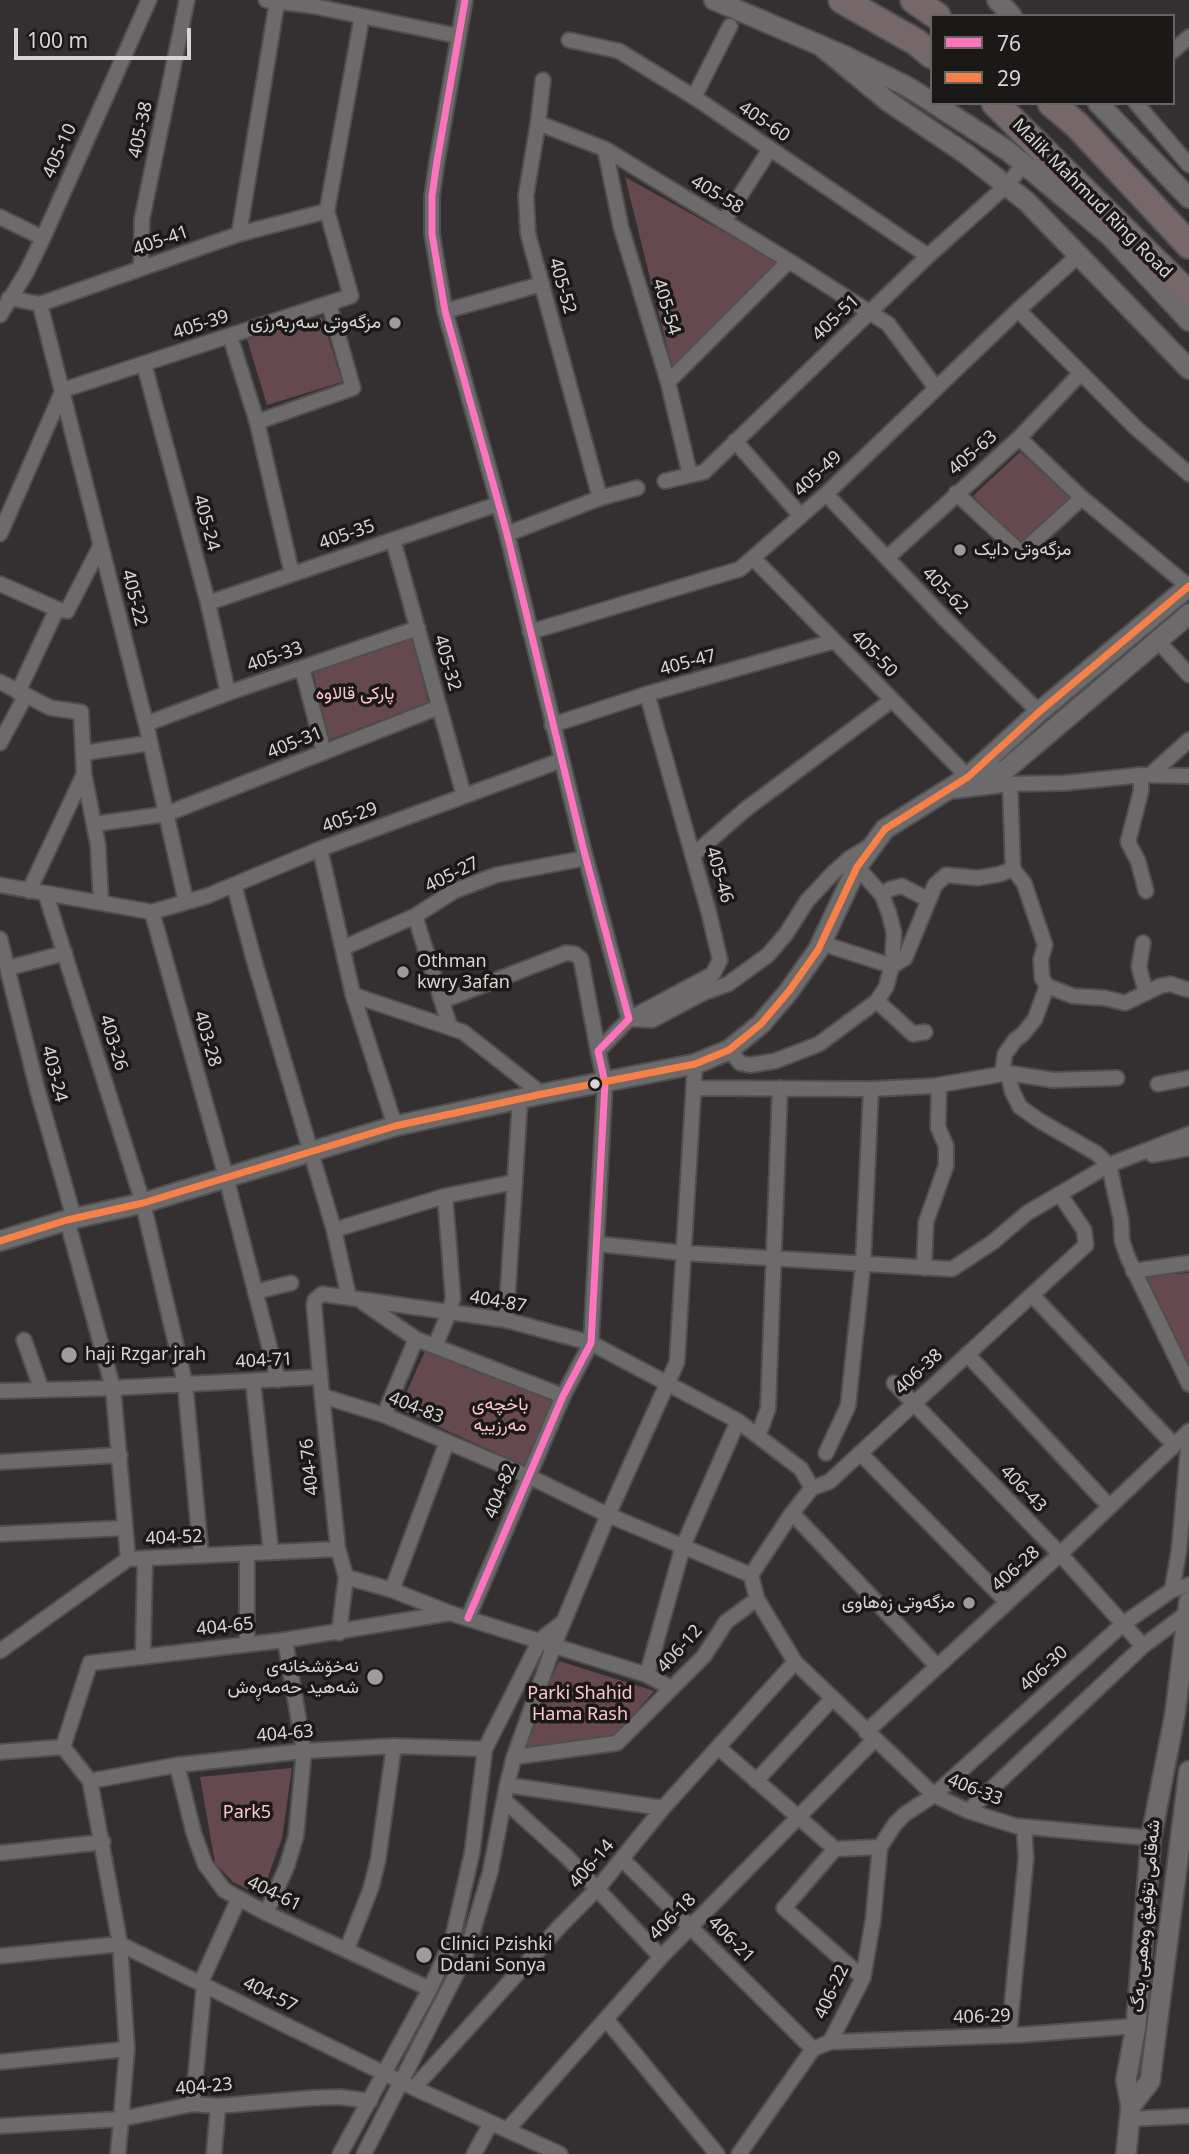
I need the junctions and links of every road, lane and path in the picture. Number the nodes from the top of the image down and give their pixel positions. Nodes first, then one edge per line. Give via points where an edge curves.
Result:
1 (149, 0) edge
2 (187, 0) edge
3 (464, 0) edge
4 (715, 0) edge
5 (842, 0) edge
6 (914, 0) edge
7 (999, 0) edge
8 (271, 1) edge
9 (314, 3) edge
10 (934, 14) edge
11 (1010, 14) edge
12 (1019, 14) edge
13 (362, 16) junction
14 (730, 26) dead end
15 (458, 36) junction
16 (1189, 37) edge
17 (569, 40) dead end
18 (821, 46) junction
19 (1175, 49) edge
20 (930, 54) edge
21 (543, 80) dead end
22 (694, 97) junction
23 (930, 101) edge
24 (936, 105) edge
25 (997, 105) edge
26 (1053, 105) edge
27 (1100, 105) edge
28 (1138, 105) edge
29 (538, 123) junction
30 (605, 149) junction
31 (770, 149) junction
32 (1175, 149) junction
33 (1024, 164) junction
34 (1158, 165) junction
35 (1189, 165) edge
36 (1007, 185) junction
37 (1189, 198) edge
38 (1096, 202) junction
39 (327, 211) junction
40 (0, 217) edge
41 (724, 221) junction
42 (239, 234) junction
43 (1110, 236) junction
44 (43, 238) junction
45 (1189, 246) edge
46 (1080, 254) junction
47 (928, 256) junction
48 (789, 261) junction
49 (141, 268) junction
50 (542, 284) junction
51 (1189, 295) edge
52 (9, 298) junction
53 (329, 303) junction
54 (40, 304) junction
55 (445, 310) junction
56 (1018, 310) junction
57 (869, 313) junction
58 (0, 315) edge
59 (1189, 321) edge
60 (230, 336) junction
61 (144, 364) junction
62 (1189, 369) edge
63 (1081, 373) junction
64 (668, 382) junction
65 (936, 388) junction
66 (63, 390) junction
67 (257, 422) junction
68 (1019, 438) junction
69 (735, 441) junction
70 (1189, 474) edge
71 (690, 475) junction
72 (665, 481) dead end
73 (637, 488) dead end
74 (957, 493) junction
75 (827, 494) junction
76 (600, 498) junction
77 (1082, 498) junction
78 (498, 504) junction
79 (801, 516) junction
80 (0, 534) edge
81 (507, 534) junction
82 (393, 540) junction
83 (101, 545) junction
84 (753, 558) junction
85 (887, 558) junction
86 (292, 574) junction
87 (0, 584) edge
88 (1189, 586) edge
89 (208, 603) junction
90 (57, 609) junction
91 (1189, 614) edge
92 (418, 628) junction
93 (530, 632) junction
94 (834, 641) junction
95 (1159, 642) junction
96 (302, 668) junction
97 (1189, 675) edge
98 (0, 682) edge
99 (22, 693) junction
100 (228, 693) junction
101 (647, 694) junction
102 (892, 700) junction
103 (439, 706) junction
104 (1040, 712) junction
105 (146, 724) junction
106 (552, 725) junction
107 (1189, 740) edge
108 (0, 743) edge
109 (150, 743) junction
110 (324, 752) junction
111 (83, 753) junction
112 (562, 760) junction
113 (84, 774) junction
114 (1145, 775) junction
115 (1189, 776) edge
116 (968, 777) junction
117 (1010, 784) junction
118 (945, 793) junction
119 (464, 796) junction
120 (166, 814) junction
121 (94, 824) junction
122 (874, 844) junction
123 (320, 849) junction
124 (693, 855) junction
125 (586, 858) junction
126 (857, 867) junction
127 (1013, 869) junction
128 (0, 885) edge
129 (234, 885) junction
130 (29, 891) junction
131 (1146, 891) dead end
132 (46, 894) junction
133 (882, 895) junction
134 (929, 900) junction
135 (186, 902) junction
136 (101, 903) junction
137 (152, 912) junction
138 (415, 916) junction
139 (0, 939) edge
140 (821, 943) junction
141 (1143, 943) dead end
142 (343, 948) junction
143 (65, 953) junction
144 (892, 966) junction
145 (8, 968) junction
146 (1047, 986) junction
147 (1189, 990) edge
148 (1146, 993) junction
149 (353, 995) junction
150 (442, 1000) junction
151 (877, 1001) junction
152 (629, 1019) junction
153 (450, 1027) junction
154 (925, 1032) dead end
155 (729, 1050) junction
156 (598, 1051) junction
157 (695, 1065) junction
158 (1005, 1074) junction
159 (1117, 1078) dead end
160 (1189, 1078) edge
161 (606, 1083) junction
162 (1158, 1084) dead end
163 (939, 1085) junction
164 (695, 1088) junction
165 (780, 1088) junction
166 (871, 1089) junction
167 (542, 1094) junction
168 (520, 1100) junction
169 (395, 1126) junction
170 (1189, 1134) edge
171 (1189, 1148) edge
172 (309, 1151) junction
173 (1117, 1163) junction
174 (226, 1177) junction
175 (515, 1182) junction
176 (445, 1196) junction
177 (1061, 1196) junction
178 (143, 1203) junction
179 (70, 1219) junction
180 (334, 1230) junction
181 (1, 1242) edge
182 (598, 1244) junction
183 (684, 1253) junction
184 (774, 1259) junction
185 (1189, 1263) edge
186 (863, 1264) junction
187 (924, 1268) junction
188 (1133, 1271) junction
189 (291, 1283) dead end
190 (255, 1292) junction
191 (1032, 1295) junction
192 (317, 1297) joint
193 (354, 1299) junction
194 (449, 1313) junction
195 (506, 1320) junction
196 (416, 1339) junction
197 (24, 1340) dead end
198 (591, 1343) junction
199 (435, 1346) junction
200 (967, 1354) junction
201 (320, 1377) junction
202 (278, 1380) junction
203 (253, 1381) junction
204 (666, 1382) junction
205 (185, 1383) junction
206 (894, 1383) dead end
207 (1189, 1384) edge
208 (41, 1388) junction
209 (113, 1388) junction
210 (0, 1391) edge
211 (322, 1396) junction
212 (563, 1396) junction
213 (913, 1404) junction
214 (384, 1415) junction
215 (738, 1421) junction
216 (1189, 1432) edge
217 (758, 1436) junction
218 (1189, 1437) edge
219 (447, 1442) junction
220 (1174, 1445) junction
221 (826, 1453) dead end
222 (860, 1453) junction
223 (120, 1455) junction
224 (0, 1462) edge
225 (528, 1475) junction
226 (812, 1488) junction
227 (1109, 1506) junction
228 (792, 1513) junction
229 (608, 1516) junction
230 (125, 1528) junction
231 (0, 1534) edge
232 (683, 1546) junction
233 (338, 1549) junction
234 (271, 1552) junction
235 (247, 1554) junction
236 (1060, 1554) junction
237 (201, 1555) junction
238 (128, 1559) junction
239 (145, 1559) junction
240 (751, 1575) junction
241 (346, 1577) junction
242 (1189, 1585) edge
243 (392, 1590) junction
244 (1172, 1590) junction
245 (757, 1599) junction
246 (1007, 1602) junction
247 (1188, 1608) edge
248 (450, 1613) junction
249 (468, 1618) junction
250 (1123, 1624) junction
251 (339, 1633) junction
252 (285, 1640) junction
253 (547, 1643) junction
254 (247, 1644) junction
255 (1143, 1646) junction
256 (0, 1651) edge
257 (143, 1656) junction
258 (795, 1662) junction
259 (937, 1666) junction
260 (647, 1675) junction
261 (671, 1688) junction
262 (832, 1699) junction
263 (870, 1736) junction
264 (394, 1746) junction
265 (63, 1747) junction
266 (719, 1748) junction
267 (485, 1749) junction
268 (304, 1751) junction
269 (0, 1752) edge
270 (514, 1757) junction
271 (177, 1765) junction
272 (1189, 1771) edge
273 (755, 1780) junction
274 (90, 1781) junction
275 (506, 1785) junction
276 (934, 1795) junction
277 (504, 1800) junction
278 (663, 1808) junction
279 (968, 1811) junction
280 (799, 1819) junction
281 (1024, 1827) junction
282 (1151, 1838) junction
283 (103, 1842) junction
284 (880, 1847) junction
285 (835, 1849) junction
286 (0, 1853) edge
287 (622, 1859) junction
288 (598, 1888) junction
289 (239, 1898) junction
290 (266, 1913) junction
291 (690, 1927) junction
292 (120, 1944) junction
293 (347, 1949) junction
294 (0, 1956) edge
295 (661, 1957) junction
296 (863, 1978) junction
297 (203, 1984) junction
298 (430, 1989) junction
299 (606, 2019) junction
300 (1136, 2026) junction
301 (1009, 2035) junction
302 (830, 2042) junction
303 (127, 2049) junction
304 (813, 2049) junction
305 (0, 2062) edge
306 (386, 2073) junction
307 (408, 2085) junction
308 (370, 2101) junction
309 (193, 2104) junction
310 (218, 2106) junction
311 (1130, 2113) junction
312 (1189, 2116) edge
313 (121, 2119) junction
314 (491, 2123) junction
315 (0, 2126) edge
316 (508, 2129) junction
317 (118, 2154) edge
318 (214, 2154) edge
319 (340, 2154) edge
320 (364, 2154) edge
321 (474, 2154) edge
322 (560, 2154) edge
323 (717, 2154) edge
324 (739, 2154) edge
325 (1126, 2154) edge

1 - 44 street, 405-10
2 - 49 street, 405-38 via 142,219
3 - 15 street
4 - 18 street
5 - 20 highway
6 - 10 highway
7 - 11 street
7 - 12 street
8 - 9 street
8 - 42 street
9 - 13 street
13 - 15 street
13 - 39 street
14 - 22 street
15 - 55 street via 432,196 432,234
16 - 19 street
17 - 22 street, 405-60 via 619,51
18 - 23 street
18 - 36 street via 882,97
21 - 29 street, 405-52
22 - 31 street, 405-60
24 - 33 street
25 - 38 highway, Malik Mahmud Ring Road
26 - 45 highway, Malik Mahmud Ring Road
27 - 34 street
28 - 32 street
29 - 30 street, 405-58
29 - 50 street, 405-52 via 526,213
30 - 41 street, 405-58
30 - 64 street, 405-54 via 621,227
31 - 41 street
31 - 47 street, 405-60
32 - 34 street
32 - 35 street
33 - 36 street, 405-51
33 - 43 street
34 - 37 street
36 - 46 street
36 - 47 street, 405-51
38 - 43 highway
38 - 51 highway, Malik Mahmud Ring Road
39 - 42 street, 405-41
39 - 53 street, 405-39 via 351,296
40 - 44 street
41 - 48 street, 405-58
42 - 49 street, 405-41
43 - 59 street
44 - 52 street, 405-10
46 - 56 street, 405-49
46 - 62 street
47 - 57 street, 405-51
48 - 57 street, 405-58
48 - 64 street
49 - 54 street, 405-41
50 - 55 street
50 - 76 street, 405-52
52 - 54 street
52 - 58 street, 405-10
53 - 60 street, 405-39
53 - 67 street via 353,388
54 - 66 street, 405-22
55 - 78 street
56 - 63 street
56 - 65 street, 405-49
57 - 65 street, 405-58 via 888,324
57 - 69 street, 405-51
60 - 61 street, 405-39
60 - 67 street
61 - 66 street, 405-39
61 - 89 street, 405-24
63 - 68 street, 405-63
63 - 70 street
64 - 71 street, 405-54
65 - 75 street, 405-49
66 - 80 street
66 - 83 street, 405-22
67 - 86 street
68 - 74 street, 405-63
68 - 77 street
69 - 71 street, 405-51 via 704,472
69 - 79 street
71 - 72 street, 405-51
73 - 76 street
74 - 77 street via 1021,553
74 - 85 street, 405-63
75 - 79 street, 405-49
75 - 85 street, 405-62
76 - 81 street
77 - 88 street
78 - 81 street
78 - 82 street, 405-35
79 - 84 street, 405-49
81 - 93 street
82 - 86 street, 405-35
82 - 92 street, 405-32
83 - 90 street via 67,611
83 - 105 street, 405-22
84 - 93 street, 405-49 via 740,569
84 - 94 street, 405-50
85 - 104 street, 405-62
86 - 89 street, 405-35
87 - 90 street
88 - 104 street
89 - 100 street, 405-24
90 - 99 street
91 - 95 street
92 - 96 street, 405-33
92 - 103 street, 405-32
93 - 106 street
94 - 101 street, 405-47
94 - 102 street, 405-50
95 - 97 street
95 - 116 street via 1004,772
96 - 100 street, 405-33
96 - 110 street
98 - 99 street
99 - 108 street
99 - 111 street via 51,708 81,712
100 - 105 street, 405-33
101 - 106 street, 405-47
101 - 124 street, 405-46
102 - 116 street, 405-50
102 - 124 street via 746,809
103 - 110 street, 405-31
103 - 119 street, 405-32
104 - 116 street
105 - 109 street, 405-22
106 - 112 street
107 - 114 street
109 - 111 street
109 - 120 street, 405-22
110 - 120 street, 405-31
111 - 113 street
112 - 119 street, 405-29
112 - 125 street
113 - 121 street
113 - 130 street
114 - 115 street
114 - 117 street
114 - 131 street via 1128,842
116 - 118 street
117 - 118 street
117 - 127 street
118 - 122 street via 885,829
119 - 123 street, 405-29
120 - 121 street, 405-31
120 - 135 street, 405-22
121 - 136 street
122 - 126 street
122 - 152 street via 833,873 768,955 728,984 653,1020
123 - 129 street, 405-29
123 - 142 street
124 - 152 street, 405-46 via 720,960 713,974
125 - 138 street, 405-27 via 496,875 454,891
125 - 152 street
126 - 133 street
126 - 140 street
127 - 134 street via 978,878 946,875
127 - 146 street via 1024,883 1045,945 1041,960
128 - 130 street
129 - 135 street, 405-29
129 - 172 street
130 - 132 street
132 - 136 street
132 - 143 street, 403-26
133 - 134 street via 902,886
133 - 144 street via 894,933
134 - 144 street via 905,958
135 - 137 street, 405-29
136 - 137 street
137 - 174 street, 403-28
138 - 142 street, 405-27
138 - 150 street
139 - 145 street, 403-24
140 - 144 street
140 - 155 street via 761,1024
141 - 148 street via 1139,967
142 - 149 street
143 - 145 street
143 - 178 street, 403-26
144 - 151 street
145 - 179 street, 403-24
146 - 148 street via 1073,996 1125,1003
146 - 158 street via 1035,1019 1005,1054
147 - 148 street via 1170,984
149 - 153 street
149 - 169 street
150 - 153 street
150 - 156 street via 575,954 581,959
151 - 154 street via 913,1034
151 - 155 street via 819,1044 775,1061 740,1063
152 - 156 street, 405-46
153 - 167 street via 463,1032
155 - 157 street
156 - 161 street
157 - 161 street
157 - 164 street
158 - 159 street via 1053,1080
158 - 163 street
158 - 173 street via 1020,1107
160 - 162 street
161 - 167 street
161 - 182 street
163 - 166 street
163 - 187 street via 937,1128 946,1146 946,1167 926,1222
164 - 165 street
164 - 183 street
165 - 166 street
165 - 184 street
166 - 186 street
167 - 168 street
168 - 169 street
168 - 175 street
169 - 172 street
170 - 173 street
171 - 173 street
172 - 174 street
172 - 180 street
173 - 177 street
173 - 188 street via 1122,1241
174 - 178 street
174 - 190 street, 403-28
175 - 176 street
175 - 195 street
176 - 180 street
176 - 194 street via 453,1298
177 - 187 street via 1027,1213 952,1269
177 - 191 street, 406-38 via 1084,1230 1086,1245
178 - 179 street
178 - 205 street, 403-26
179 - 181 street
179 - 209 street, 403-24
180 - 193 street
182 - 183 street
182 - 198 street
183 - 184 street
183 - 204 street via 677,1362
184 - 186 street
184 - 217 street via 768,1409
185 - 188 street
186 - 187 street
186 - 221 street via 848,1406
188 - 207 street
189 - 190 street
190 - 202 street, 403-28
191 - 200 street, 406-38
191 - 220 street
192 - 193 street, 404-87 via 326,1293
192 - 201 street, 404-76
193 - 194 street, 404-87
193 - 196 street
194 - 195 street, 404-87
194 - 199 street
195 - 198 street, 404-87
196 - 199 street
196 - 214 street
197 - 208 street
198 - 204 street, 404-87
198 - 212 street, 404-82
199 - 212 street
200 - 213 street, 406-38
200 - 227 street
201 - 202 street, 404-71
201 - 211 street, 404-76
202 - 203 street, 404-71
203 - 205 street, 404-71
203 - 234 street
204 - 215 street, 404-87
204 - 229 street
205 - 209 street, 404-71
205 - 237 street, 403-26
206 - 213 street, 406-43
208 - 209 street, 404-71
208 - 210 street, 404-71
209 - 223 street, 403-24
211 - 214 street, 404-83
211 - 233 street, 404-76
212 - 225 street, 404-82
213 - 222 street, 406-38
213 - 236 street, 406-43
214 - 219 street, 404-83
215 - 217 street, 404-87
215 - 232 street
216 - 220 street, 406-28
217 - 226 street, 404-87 via 801,1469
218 - 244 street
219 - 225 street, 404-83
219 - 243 street
220 - 227 street, 406-28
222 - 226 street, 406-38 via 829,1482
222 - 246 street
223 - 224 street
223 - 230 street, 403-24
225 - 229 street, 404-83
225 - 249 street, 404-82
226 - 228 street, 406-38
227 - 236 street, 406-28
228 - 240 street, 406-38
228 - 259 street
229 - 232 street, 404-83
229 - 253 street via 564,1621
230 - 231 street
230 - 238 street, 403-24
232 - 240 street, 404-83
232 - 260 street
233 - 234 street, 404-52
233 - 241 street, 404-76
234 - 235 street, 404-52
235 - 237 street, 404-52
235 - 254 street
236 - 246 street, 406-28
236 - 250 street, 406-43
237 - 239 street, 404-52
238 - 239 street, 404-52
238 - 256 street, 404-52
239 - 257 street
240 - 245 street, 406-33
241 - 243 street
241 - 251 street, 404-76
242 - 244 street, 406-30
243 - 248 street
244 - 250 street, 406-30
245 - 258 street, 406-33
245 - 261 street, 406-12 via 726,1622 704,1656
246 - 259 street, 406-28
247 - 255 street
247 - 282 street, شەقامی تۆفیق وەهبی بەگ via 1175,1714
248 - 249 street
248 - 251 street, 404-65
249 - 253 street
250 - 255 street, 406-43
250 - 276 street, 406-30
251 - 252 street, 404-65
252 - 254 street, 404-65
252 - 268 street
253 - 260 street
253 - 267 street
253 - 270 street
254 - 257 street, 404-65
255 - 279 street
257 - 265 street, 404-65 via 90,1663
258 - 262 street, 406-33
258 - 266 street, 406-14
259 - 263 street, 406-28
260 - 261 street
261 - 270 street, 406-12 via 617,1743
262 - 263 street, 406-33
262 - 273 street
263 - 276 street, 406-33
263 - 280 street, 406-18
264 - 267 street, 404-63
264 - 268 street, 404-63
264 - 293 street via 378,1860
265 - 269 street
265 - 274 street
266 - 273 street
266 - 278 street, 406-14
267 - 298 street via 472,1853 458,1915 452,1941
268 - 271 street, 404-63
268 - 290 street via 296,1836
270 - 275 street
271 - 274 street, 404-63
271 - 289 street, 404-61 via 205,1864 224,1890
272 - 311 street, شەقامی تۆفیق وەهبی بەگ via 1150,2081
273 - 280 street
274 - 283 street
275 - 277 street
275 - 278 street
276 - 279 street, 406-33
276 - 284 street via 905,1814
277 - 288 street
277 - 307 street via 490,1873 465,1957
278 - 287 street, 406-14
279 - 281 street, 406-33
280 - 285 street
280 - 291 street, 406-18
281 - 282 street, 406-33
281 - 301 street via 1026,1858
282 - 300 street, شەقامی تۆفیق وەهبی بەگ
283 - 286 street
283 - 292 street
284 - 285 street
284 - 296 street, 406-22
285 - 296 street via 784,1908
287 - 288 street, 406-14
287 - 291 street, 406-21
288 - 295 street
288 - 307 street, 406-14
289 - 290 street, 404-61
289 - 297 street
290 - 293 street, 404-61
291 - 295 street, 406-18
291 - 304 street, 406-21
292 - 294 street
292 - 297 street, 404-57
292 - 303 street
293 - 298 street, 404-61
295 - 299 street, 406-18
296 - 302 street, 406-22
297 - 306 street, 404-57
297 - 309 street
298 - 306 street
299 - 316 street, 406-18
299 - 323 street
300 - 301 street, 406-29
300 - 311 street, شەقامی تۆفیق وەهبی بەگ via 1126,2080
301 - 302 street, 406-29
302 - 304 street, 406-22
303 - 305 street
303 - 313 street
304 - 324 street
306 - 307 street, 404-57
306 - 308 street
307 - 314 street, 404-57
307 - 320 street
308 - 310 street, 404-23 via 340,2097
308 - 319 street
309 - 310 street, 404-23
309 - 313 street, 404-23
310 - 318 street
311 - 312 street
311 - 325 street, شەقامی تۆفیق وەهبی بەگ
313 - 315 street, 404-23
313 - 317 street
314 - 316 street, 404-57
314 - 321 street
316 - 322 street, 404-57

